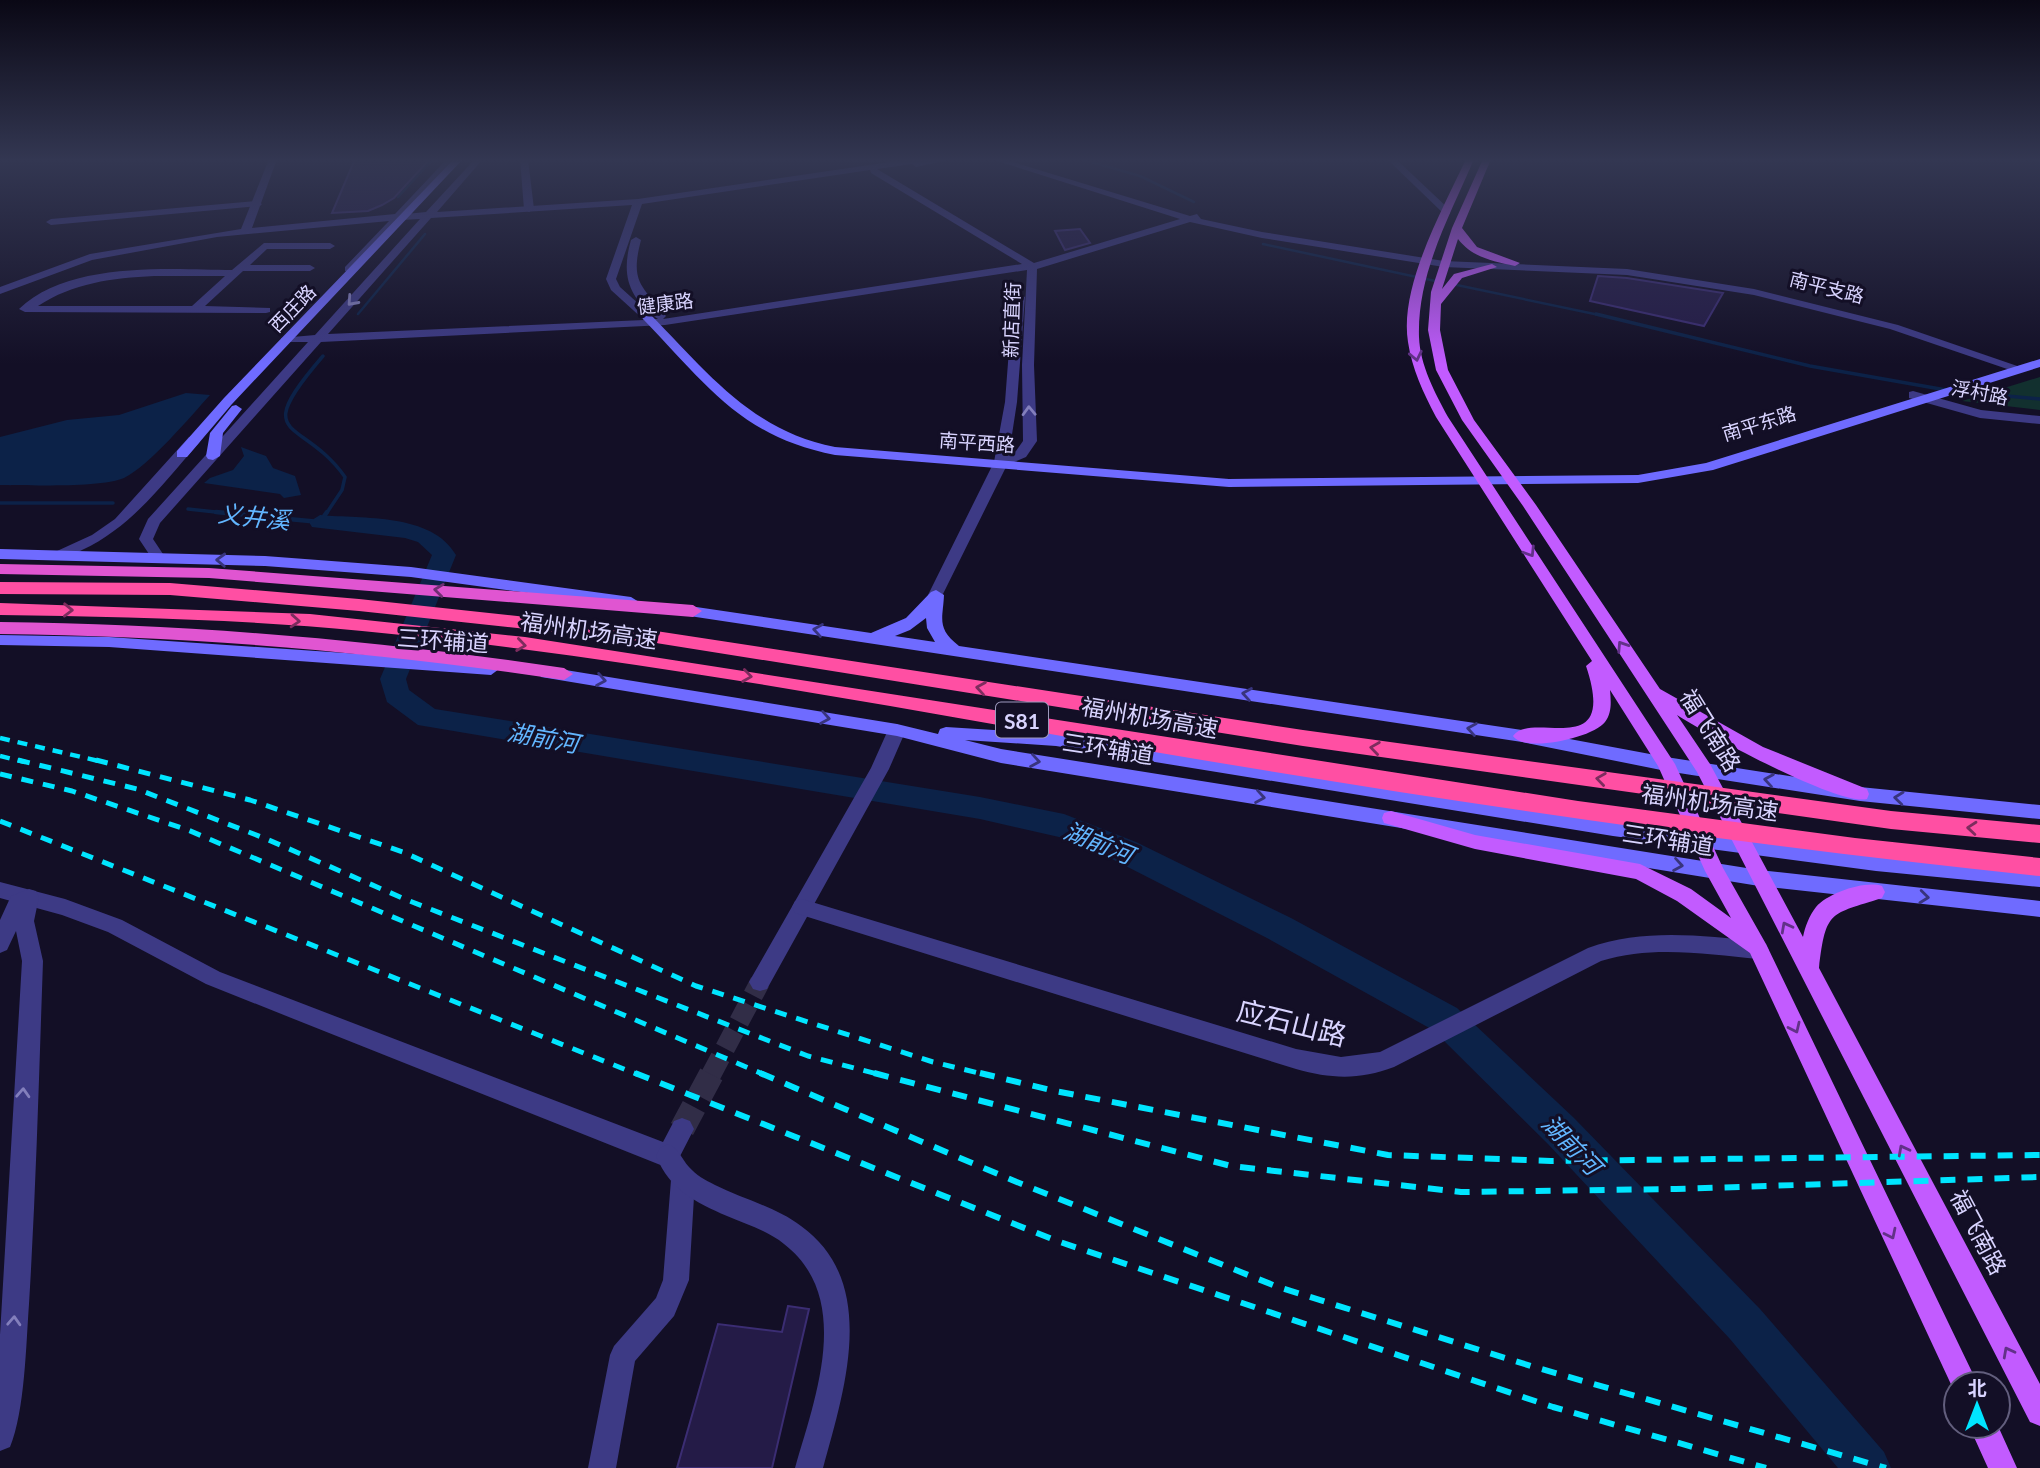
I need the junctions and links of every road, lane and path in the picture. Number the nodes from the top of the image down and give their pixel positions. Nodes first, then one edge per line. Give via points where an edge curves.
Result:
1 (277, 228) edge
2 (388, 228) edge
3 (393, 228) edge
4 (406, 228) edge
5 (416, 228) edge
6 (633, 228) edge
7 (638, 228) edge
8 (965, 228) edge
9 (1162, 228) edge
10 (1225, 228) edge
11 (1255, 228) edge
12 (1440, 228) edge
13 (1457, 228) joint
14 (246, 230) joint
15 (330, 246) dead end
16 (1426, 259) junction
17 (1516, 263) junction
18 (1023, 264) junction
19 (1492, 267) junction
20 (310, 268) dead end
21 (237, 271) junction
22 (1436, 282) junction
23 (0, 292) edge
24 (195, 310) junction
25 (266, 310) dead end
26 (656, 320) junction
27 (321, 335) junction
28 (288, 337) junction
29 (2040, 355) edge
30 (2040, 363) edge
31 (2017, 366) junction
32 (1923, 395) junction
33 (2040, 420) edge
34 (182, 454) junction
35 (212, 456) junction
36 (1006, 458) junction
37 (1511, 478) junction
38 (1484, 479) junction
39 (0, 554) edge
40 (62, 554) junction
41 (158, 557) junction
42 (0, 569) edge
43 (412, 580) junction
44 (0, 588) edge
45 (936, 596) junction
46 (0, 609) edge
47 (693, 611) joint
48 (1574, 625) junction
49 (0, 628) edge
50 (866, 637) junction
51 (0, 640) edge
52 (954, 650) junction
53 (382, 655) junction
54 (564, 674) joint
55 (1649, 687) junction
56 (897, 730) junction
57 (1522, 736) junction
58 (1666, 764) junction
59 (1703, 769) junction
60 (1860, 794) junction
61 (2040, 812) edge
62 (1391, 818) junction
63 (2040, 834) edge
64 (2040, 867) edge
65 (1715, 871) junction
66 (1759, 878) junction
67 (2040, 880) edge
68 (1875, 892) junction
69 (17, 894) edge
70 (802, 907) junction
71 (2040, 909) edge
72 (0, 944) edge
73 (1759, 950) junction
74 (1808, 970) junction
75 (760, 982) tunnel mouth
76 (682, 1129) tunnel mouth
77 (668, 1156) junction
78 (683, 1180) junction
79 (1956, 1370) edge
80 (2040, 1412) edge
81 (0, 1437) edge
82 (1990, 1440) edge
83 (602, 1468) edge
84 (809, 1468) edge
85 (2003, 1468) edge

1 - 14 street
2 - 28 street
3 - 34 main road, 西庄路
4 - 35 main road via 239,405 217,433
5 -> 27 street
6 - 26 street, 南平西路 via 611,279 615,288
7 - 26 street, 南平西路 via 629,275
8 - 18 street
9 - 18 street, 健康路 via 1046,264
10 - 16 street
11 - 16 street
12 - 16 main road, 福飞南路
13 - 17 main road via 1462,241 1474,251
13 - 22 main road, 福飞南路
14 - 23 street via 90,257
15 - 21 street via 264,246
16 - 22 street
16 - 22 main road, 福飞南路
17 - 22 street, 南平支路
17 - 31 street, 南平支路 via 1637,269 1740,284 1880,318
18 - 26 street, 健康路
18 - 36 street, 新店直街
36 -> 18 street, 新店直街 via 1025,450 1030,440
19 - 22 street, 南平支路
19 - 22 main road
19 - 31 street, 南平支路 via 1628,272 1732,287 1894,327
20 - 21 street
21 - 24 street
21 - 24 street via 118,272 40,297 25,309
22 - 37 main road, 福飞南路 via 1435,343 1442,370 1468,420
22 -> 38 main road, 福飞南路 via 1412,330 1424,383
24 - 25 street
26 - 27 street, 健康路
26 - 36 main road, 南平西路 via 719,393 791,442 835,451
27 - 28 street, 健康路
27 - 35 street
28 - 34 street
29 - 31 main road, 南平东路
30 - 31 main road, 南平东路
31 - 32 main road, 南平东路
32 - 33 street, 浮村路 via 1980,414
32 - 37 main road, 南平东路 via 1679,474 1631,480
34 - 40 street via 108,532
35 - 41 street via 149,527 146,539
36 - 38 main road, 南平西路 via 1229,483
36 - 45 street, 新店直街
37 - 38 main road, 南平东路
55 -> 37 main road, 福飞南路
38 -> 48 main road, 福飞南路
39 - 40 main road
40 - 41 main road
43 -> 41 main road
42 - 43 highway via 117,569 383,586
47 -> 43 highway
63 -> 44 highway, 福州机场高速 / S81 via 1891,820 1303,738 656,638 170,589
45 - 50 main road via 905,628
45 - 52 main road via 935,632
46 -> 64 highway, 福州机场高速 / S81 via 167,611 411,629 834,689 1315,770 1907,855
50 -> 47 main road
48 - 57 main road via 1597,672 1604,699 1602,717 1587,731
48 - 58 main road, 福飞南路
49 - 53 highway via 293,640
50 - 52 main road
51 - 53 main road, 三环辅道
57 -> 52 main road
53 - 54 highway
54 -> 56 main road, 三环辅道
55 - 59 main road, 福飞南路
55 - 60 main road via 1746,749
56 -> 62 main road, 三环辅道 via 1001,755
56 - 67 main road via 1056,740 1613,829
56 - 70 street
57 - 58 main road
58 - 59 main road
58 - 65 main road, 福飞南路
60 -> 59 main road
59 - 66 main road, 福飞南路
61 -> 60 main road
62 -> 65 main road, 三环辅道
62 - 73 main road via 1475,842 1640,872 1684,895
65 - 66 main road, 三环辅道
65 - 73 main road, 福飞南路
66 - 68 main road, 三环辅道
74 -> 66 main road, 福飞南路
68 -> 71 main road, 三环辅道
68 - 74 main road via 1850,897 1824,910 1815,922
69 - 72 street
69 - 77 street via 115,926 213,978
81 -> 69 street via 11,1364 32,960
70 - 73 street, 应石山路 via 1327,1067 1375,1064 1618,946 1658,943
70 - 75 street
73 -> 79 main road, 福飞南路
80 -> 74 main road, 福飞南路
76 - 77 street
77 - 78 street
78 - 83 street via 672,1295 623,1356
78 - 84 street via 795,1237 809,1249 828,1280 836,1302 837,1352
82 - 85 main road

